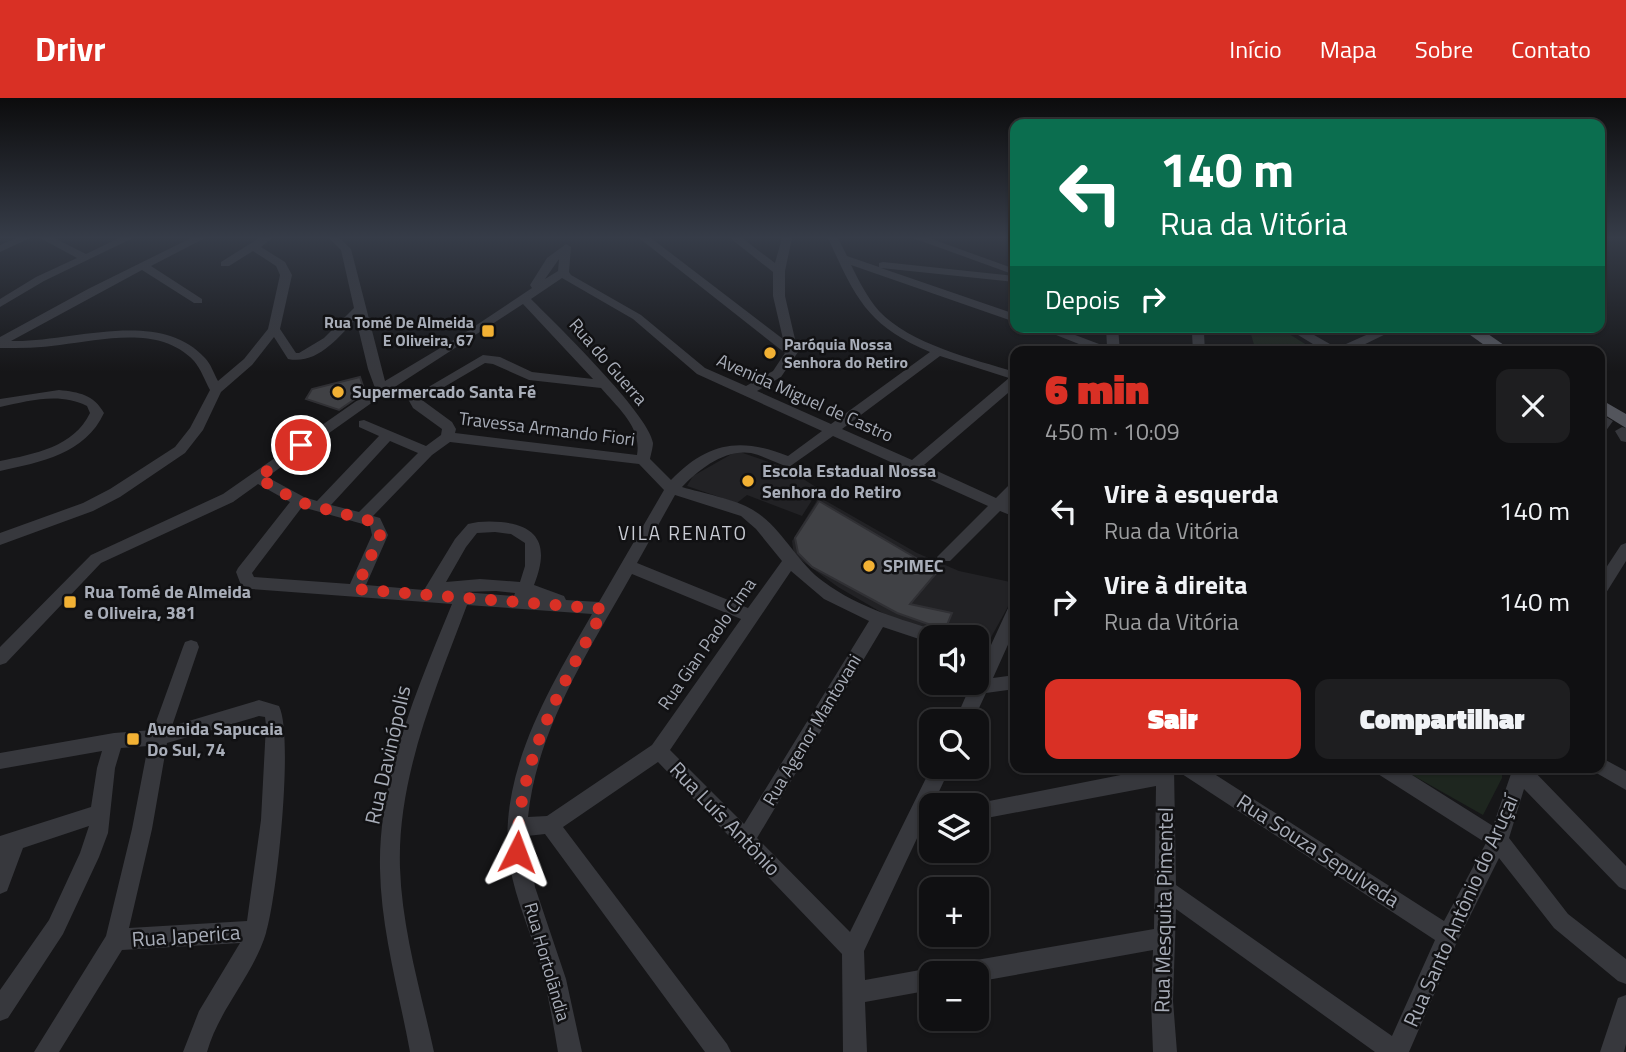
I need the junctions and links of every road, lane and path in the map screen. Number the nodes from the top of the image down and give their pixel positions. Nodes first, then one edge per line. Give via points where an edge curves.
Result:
1 (33, 283) edge
2 (109, 283) edge
3 (170, 283) edge
4 (284, 283) edge
5 (354, 283) edge
6 (540, 283) edge
7 (545, 283) edge
8 (567, 283) edge
9 (702, 283) edge
10 (779, 283) edge
11 (857, 283) edge
12 (917, 283) edge
13 (536, 285) joint
14 (524, 299) junction
15 (198, 300) dead end
16 (0, 304) edge
17 (360, 308) junction
18 (1010, 316) edge
19 (274, 329) junction
20 (1059, 333) edge
21 (1302, 333) edge
22 (1371, 333) edge
23 (1476, 333) edge
24 (1497, 333) edge
25 (0, 343) edge
26 (1095, 346) edge
27 (1325, 346) edge
28 (1347, 346) edge
29 (1497, 346) edge
30 (1516, 346) edge
31 (940, 350) junction
32 (792, 352) junction
33 (1010, 376) edge
34 (1010, 382) edge
35 (603, 384) junction
36 (382, 389) junction
37 (216, 390) junction
38 (748, 391) junction
39 (0, 403) edge
40 (363, 424) dead end
41 (834, 430) junction
42 (388, 434) junction
43 (447, 437) junction
44 (427, 452) junction
45 (643, 460) junction
46 (0, 466) edge
47 (914, 466) junction
48 (258, 478) junction
49 (671, 489) junction
50 (1010, 492) edge
51 (299, 502) junction
52 (997, 504) junction
53 (319, 508) junction
54 (1010, 510) edge
55 (363, 517) junction
56 (0, 539) edge
57 (1626, 549) edge
58 (945, 557) dead end
59 (790, 561) junction
60 (628, 566) junction
61 (1605, 581) edge
62 (356, 589) junction
63 (431, 593) junction
64 (522, 595) junction
65 (462, 598) junction
66 (604, 609) junction
67 (750, 616) junction
68 (879, 619) junction
69 (1010, 622) edge
70 (919, 632) edge
71 (191, 647) dead end
72 (989, 651) edge
73 (995, 653) junction
74 (0, 658) edge
75 (989, 666) edge
76 (1010, 683) edge
77 (989, 686) edge
78 (159, 737) junction
79 (114, 741) junction
80 (659, 751) junction
81 (0, 761) edge
82 (1605, 768) edge
83 (1160, 773) edge
84 (1165, 773) edge
85 (1197, 773) edge
86 (1393, 773) edge
87 (1521, 773) edge
88 (1524, 773) edge
89 (1626, 781) edge
90 (989, 808) edge
91 (102, 813) junction
92 (550, 825) junction
93 (517, 827) junction
94 (919, 828) edge
95 (745, 840) junction
96 (1498, 840) junction
97 (8, 844) edge
98 (1626, 880) edge
99 (0, 884) edge
100 (1166, 890) junction
101 (256, 931) junction
102 (1448, 936) junction
103 (1163, 938) junction
104 (116, 940) junction
105 (853, 950) junction
106 (989, 969) edge
107 (1626, 973) edge
108 (919, 981) edge
109 (854, 992) junction
110 (1626, 1006) edge
111 (0, 1010) edge
112 (46, 1052) edge
113 (195, 1052) edge
114 (422, 1052) edge
115 (570, 1052) edge
116 (719, 1052) edge
117 (855, 1052) edge
118 (1165, 1052) edge
119 (1396, 1052) edge
120 (1612, 1052) edge

1 - 16 street
2 - 25 street
3 - 15 street
4 - 19 street
5 - 17 street
6 - 13 street
7 - 14 street
8 - 38 street, Avenida Miguel de Castro via 636,317 701,371
9 - 32 street
10 - 32 street
11 - 31 street via 881,320
12 - 18 street
13 - 14 street
14 - 35 street, Rua do Guerra
14 - 36 street
17 - 19 street via 304,357 292,356
17 - 36 street
19 - 37 street via 248,362
20 - 26 street
21 - 27 street
22 - 28 street
23 - 29 main road
24 - 30 main road
25 - 37 street via 116,334 155,336 192,351 205,364
31 - 33 street
31 - 41 street
32 - 38 street via 777,374
34 - 47 street
35 - 43 street via 529,376 496,360 483,359 415,399 447,425
35 - 45 street, Rua do Guerra via 644,433
36 - 48 street
37 - 56 street via 188,441 169,458 88,507
38 - 41 street, Avenida Miguel de Castro
39 - 46 street via 71,395 92,403 97,413 83,433 61,448
40 - 42 street
41 - 47 street, Avenida Miguel de Castro
41 - 49 street, Rua Hortolãndia via 789,462 747,448 729,449 697,466
42 - 44 street
42 - 53 street
43 - 44 street
43 - 45 street, Travessa Armando Fiori
44 - 55 street
45 - 49 street
47 - 52 street, Avenida Miguel de Castro
48 - 51 street
48 - 74 street via 211,507 96,559
49 - 59 street via 746,512
49 - 60 street, Rua Hortolãndia
50 - 52 street
51 - 53 street
51 - 62 street via 244,577 251,583
52 - 54 street, Avenida Miguel de Castro
52 - 58 street
53 - 55 street
55 - 62 street via 374,522 380,536
57 - 61 street
59 - 67 street, Rua Gian Paolo Cima
59 - 68 street via 816,584
60 - 66 street, Rua Hortolãndia
60 - 67 street
62 - 63 street
63 - 64 street via 480,584
63 - 64 street via 460,542 473,528 492,526 516,527 536,549
63 - 65 street
64 - 65 street
64 - 66 street
65 - 114 street, Rua Davinópolis via 427,687 393,819 392,881
66 - 93 street, Rua Hortolãndia via 544,725 529,764
67 - 80 street, Rua Gian Paolo Cima
68 - 70 street
68 - 95 street, Rua Agenor Mantovani
69 - 73 street
71 - 78 street
72 - 73 street
73 - 75 street
76 - 77 street
78 - 79 street
78 - 101 street via 259,708 276,716 275,767
78 - 104 street
79 - 81 street
79 - 91 street
80 - 92 street, Rua Luís Antônio
80 - 95 street, Rua Luís Antônio
82 - 89 street
83 - 90 street
84 - 100 street, Rua Mesquita Pimentel
85 - 102 street, Rua Souza Sepulveda
86 - 96 street
87 - 96 street, Rua Santo Antônio do Aruçaí
88 - 98 street
91 - 97 street
91 - 111 street via 89,857 57,927
92 - 93 street
92 - 116 street
93 - 115 street, Rua Hortolãndia via 521,873 555,979
94 - 105 street
95 - 105 street, Rua Luís Antônio
96 - 102 street, Rua Santo Antônio do Aruçaí
96 - 107 street via 1562,921
97 - 99 street
100 - 103 street, Rua Mesquita Pimentel
100 - 119 street
101 - 104 street, Rua Japerica
101 - 113 street via 208,1016
102 - 119 street, Rua Santo Antônio do Aruçaí
103 - 106 street
103 - 118 street, Rua Mesquita Pimentel
104 - 112 street
105 - 109 street
108 - 109 street
109 - 117 street
110 - 120 street

